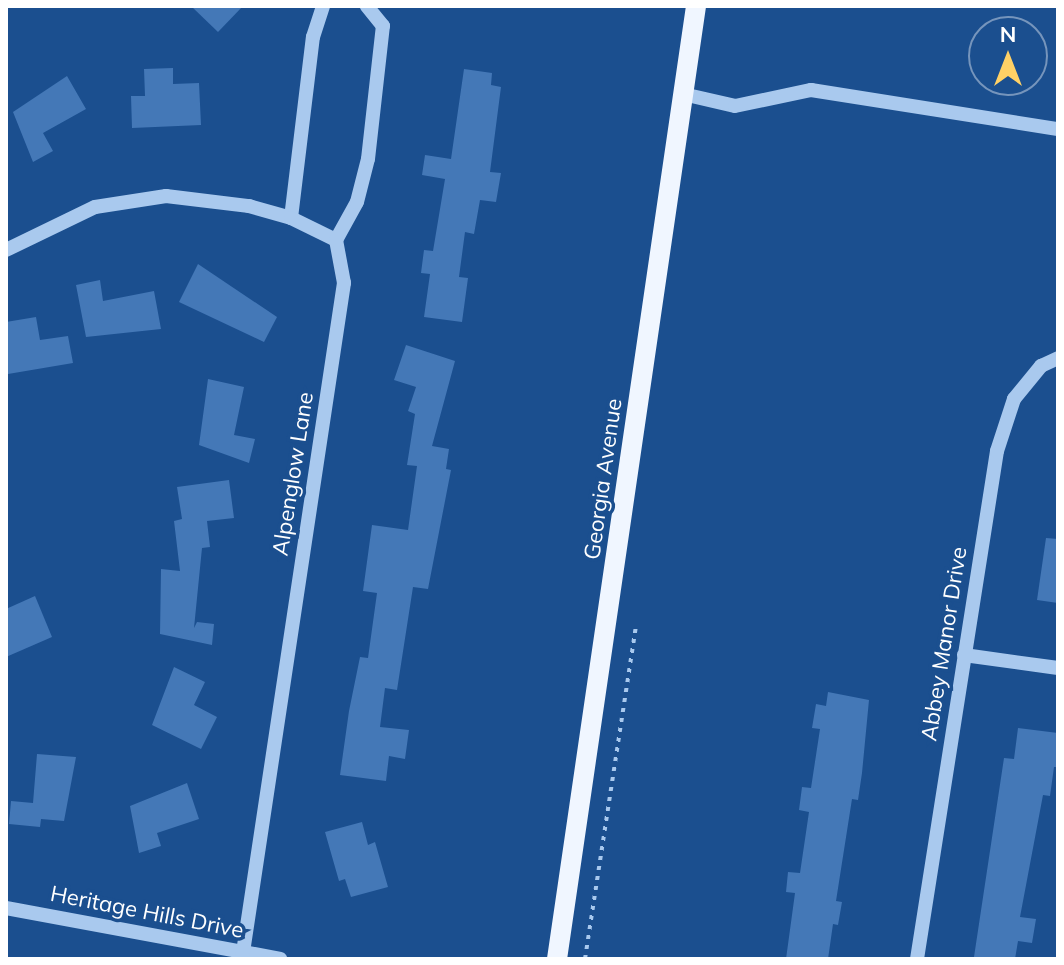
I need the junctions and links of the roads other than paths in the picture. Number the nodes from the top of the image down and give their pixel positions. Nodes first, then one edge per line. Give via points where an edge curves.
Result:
1 (323, 6) edge
2 (367, 6) edge
3 (696, 6) edge
4 (683, 94) junction
5 (1058, 129) edge
6 (291, 218) junction
7 (336, 240) junction
8 (6, 250) edge
9 (1058, 358) edge
10 (964, 655) junction
11 (1058, 668) edge
12 (6, 908) edge
13 (243, 956) edge
14 (280, 959) edge
15 (557, 959) edge
16 (917, 959) edge

1 - 6 street via 311,53
2 - 7 street via 383,26 368,159 357,202
3 - 4 main road, Georgia Avenue
4 - 5 street via 735,106 811,90
4 - 15 main road, Georgia Avenue
6 - 7 street
6 - 8 street via 249,206 166,196 95,207
7 - 13 street, Alpenglow Lane via 344,283
9 - 10 street, Abbey Manor Drive via 1041,366 1014,399 1005,422
10 - 11 street
10 - 16 street, Abbey Manor Drive
12 - 13 street, Heritage Hills Drive
13 - 14 street, Heritage Hills Drive

